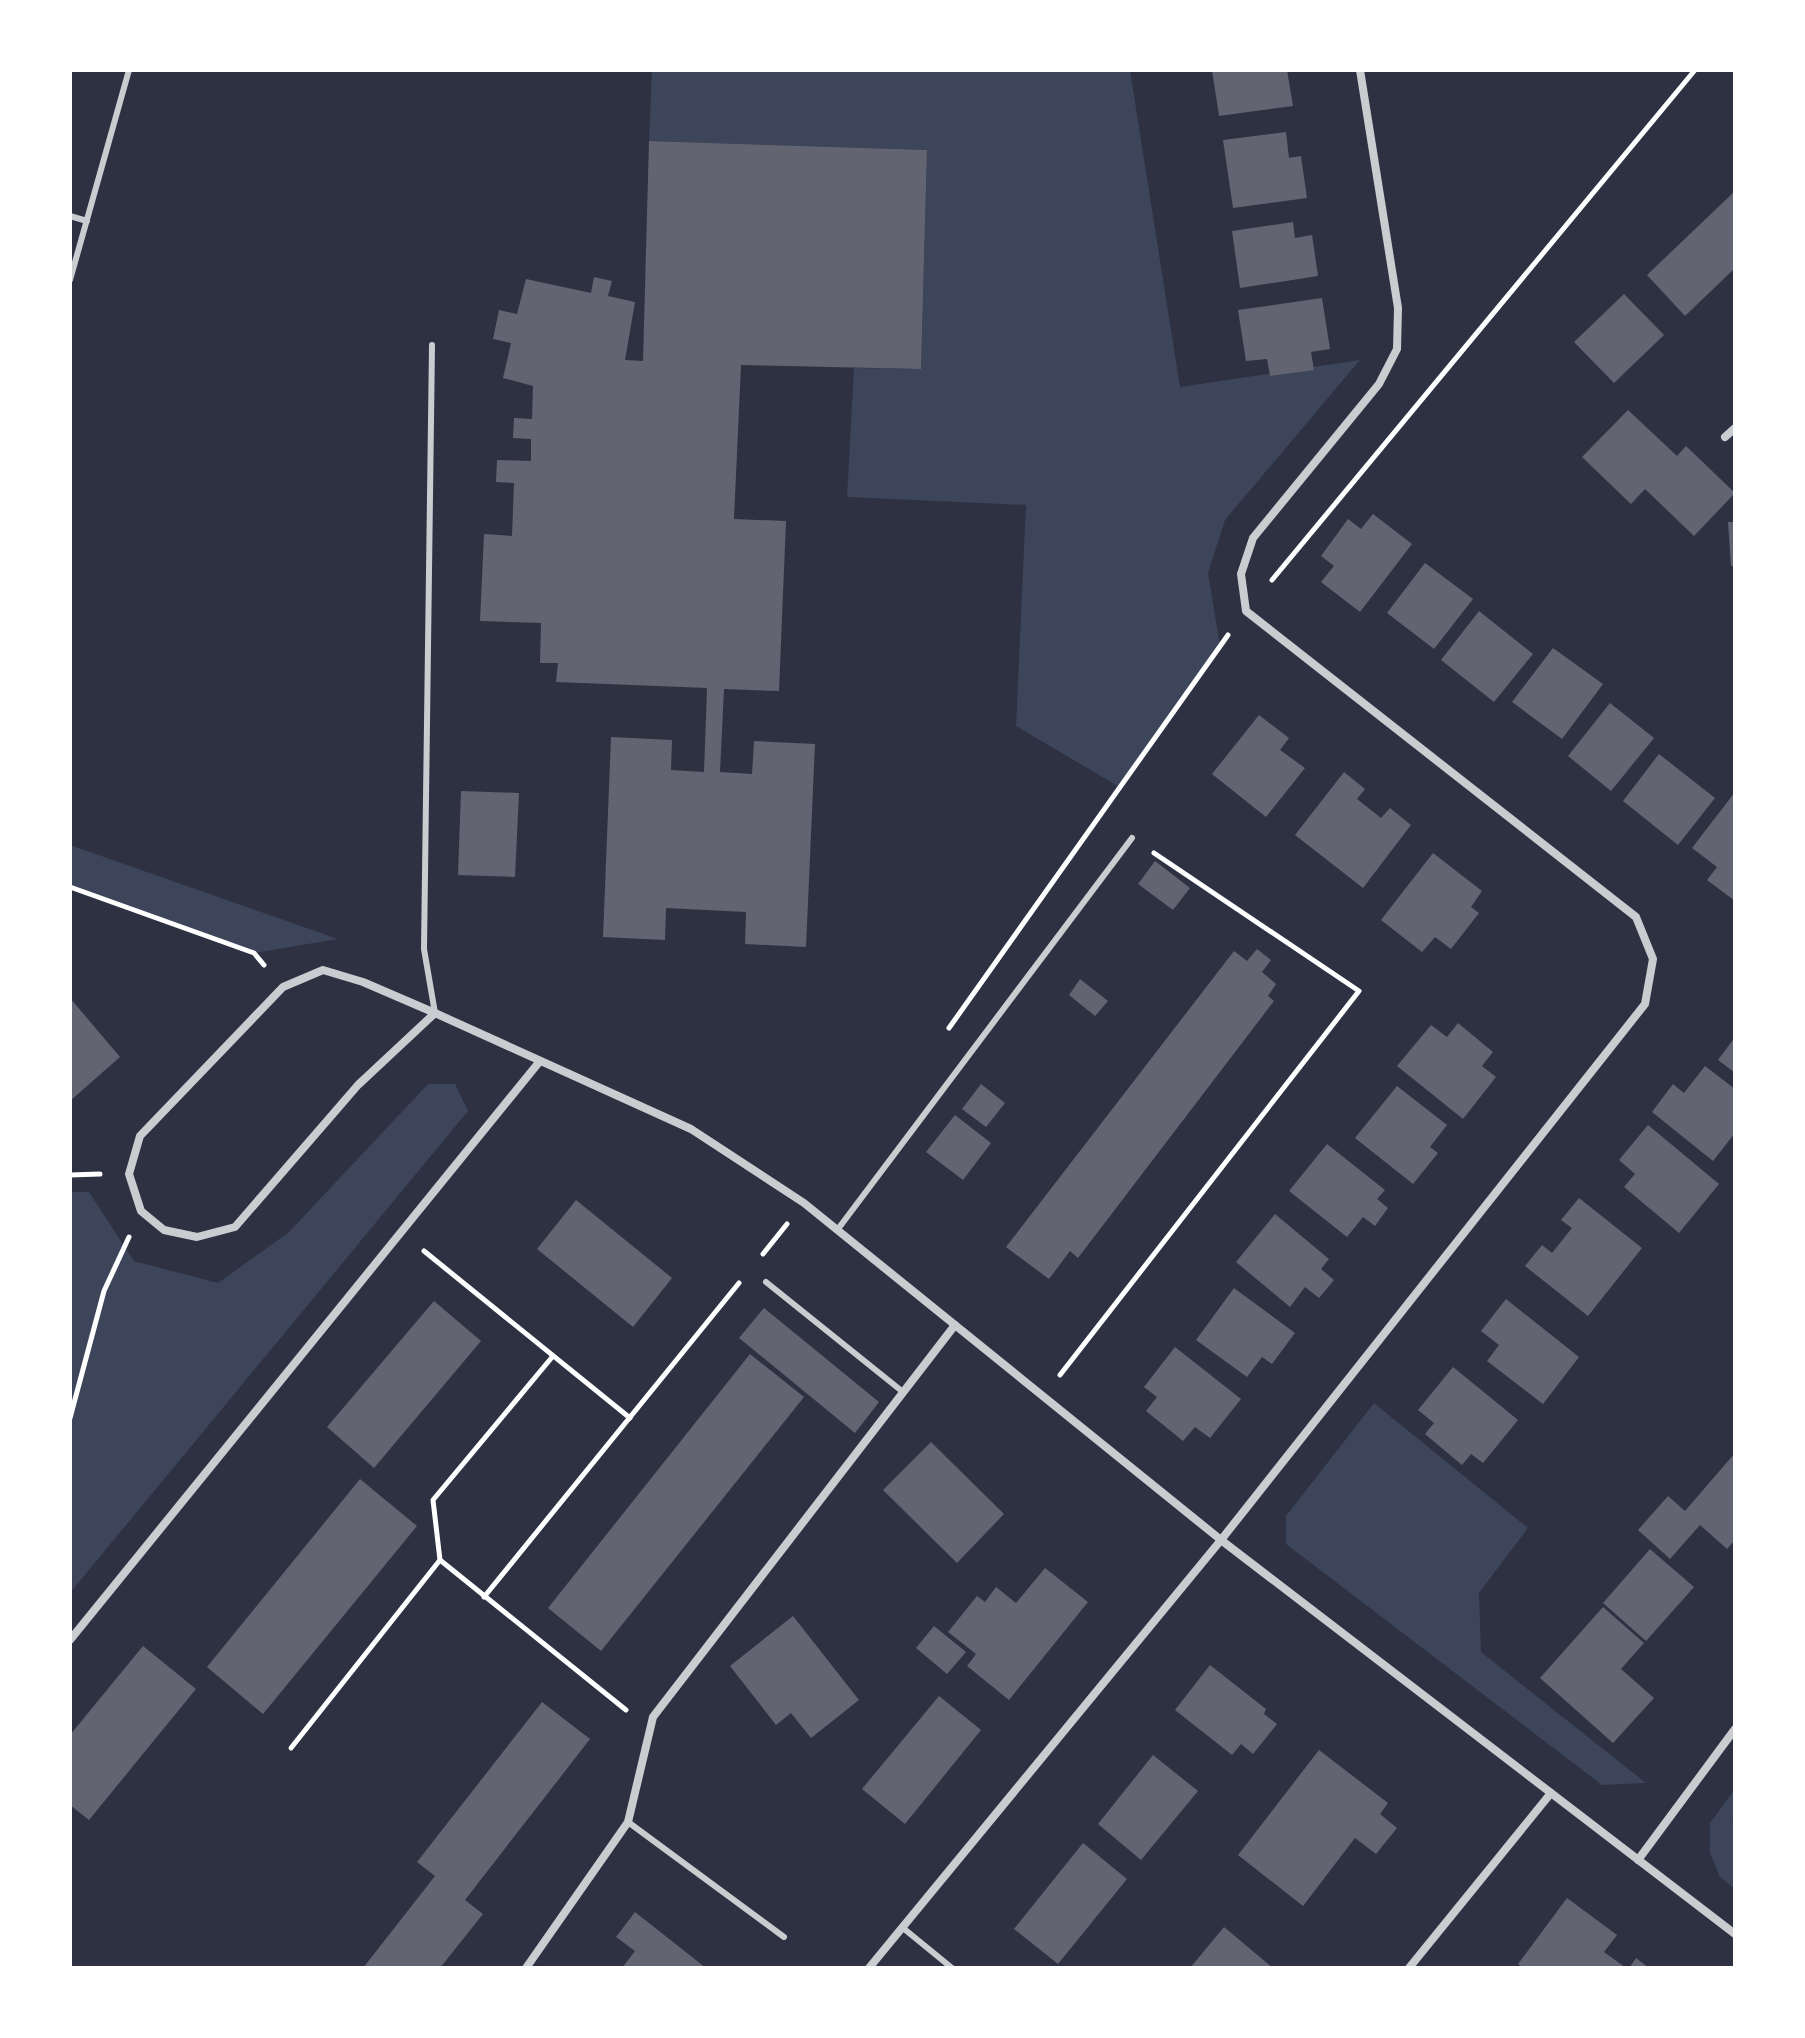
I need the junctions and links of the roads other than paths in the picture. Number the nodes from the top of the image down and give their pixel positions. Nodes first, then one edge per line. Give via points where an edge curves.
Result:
1 (129, 70) edge
2 (1360, 70) edge
3 (70, 216) edge
4 (87, 221) junction
5 (70, 280) edge
6 (432, 345) dead end
7 (1735, 428) edge
8 (1725, 437) dead end
9 (1132, 838) road end
10 (435, 1013) junction
11 (540, 1061) junction
12 (838, 1229) junction
13 (766, 1282) dead end
14 (955, 1325) junction
15 (903, 1392) junction
16 (1221, 1540) junction
17 (70, 1640) edge
18 (1735, 1729) edge
19 (1551, 1793) junction
20 (628, 1822) junction
21 (1638, 1860) junction
22 (903, 1928) junction
23 (1735, 1934) edge
24 (784, 1937) dead end
25 (1413, 1967) edge
26 (526, 1968) edge
27 (869, 1968) edge
28 (952, 1968) edge

1 - 4 lane
2 - 16 street via 1398,308 1397,349 1379,384 1253,538 1241,574 1246,611 1636,917 1653,959 1645,1004
3 - 4 lane
4 - 5 lane
6 - 10 lane via 424,949
7 - 8 street
9 - 12 lane
10 - 10 street via 323,970 283,987 140,1136 129,1174 141,1211 164,1230 197,1237 235,1227 358,1085
10 - 11 street
11 - 12 street via 691,1129
11 - 17 street
12 - 14 street
13 - 15 lane
14 - 15 street
14 - 16 street
15 - 20 street via 653,1717
16 - 19 street
16 - 22 street
18 - 21 street
19 - 21 street
19 - 25 street
20 - 24 lane
20 - 26 street
21 - 23 street
22 - 27 street
22 - 28 lane

